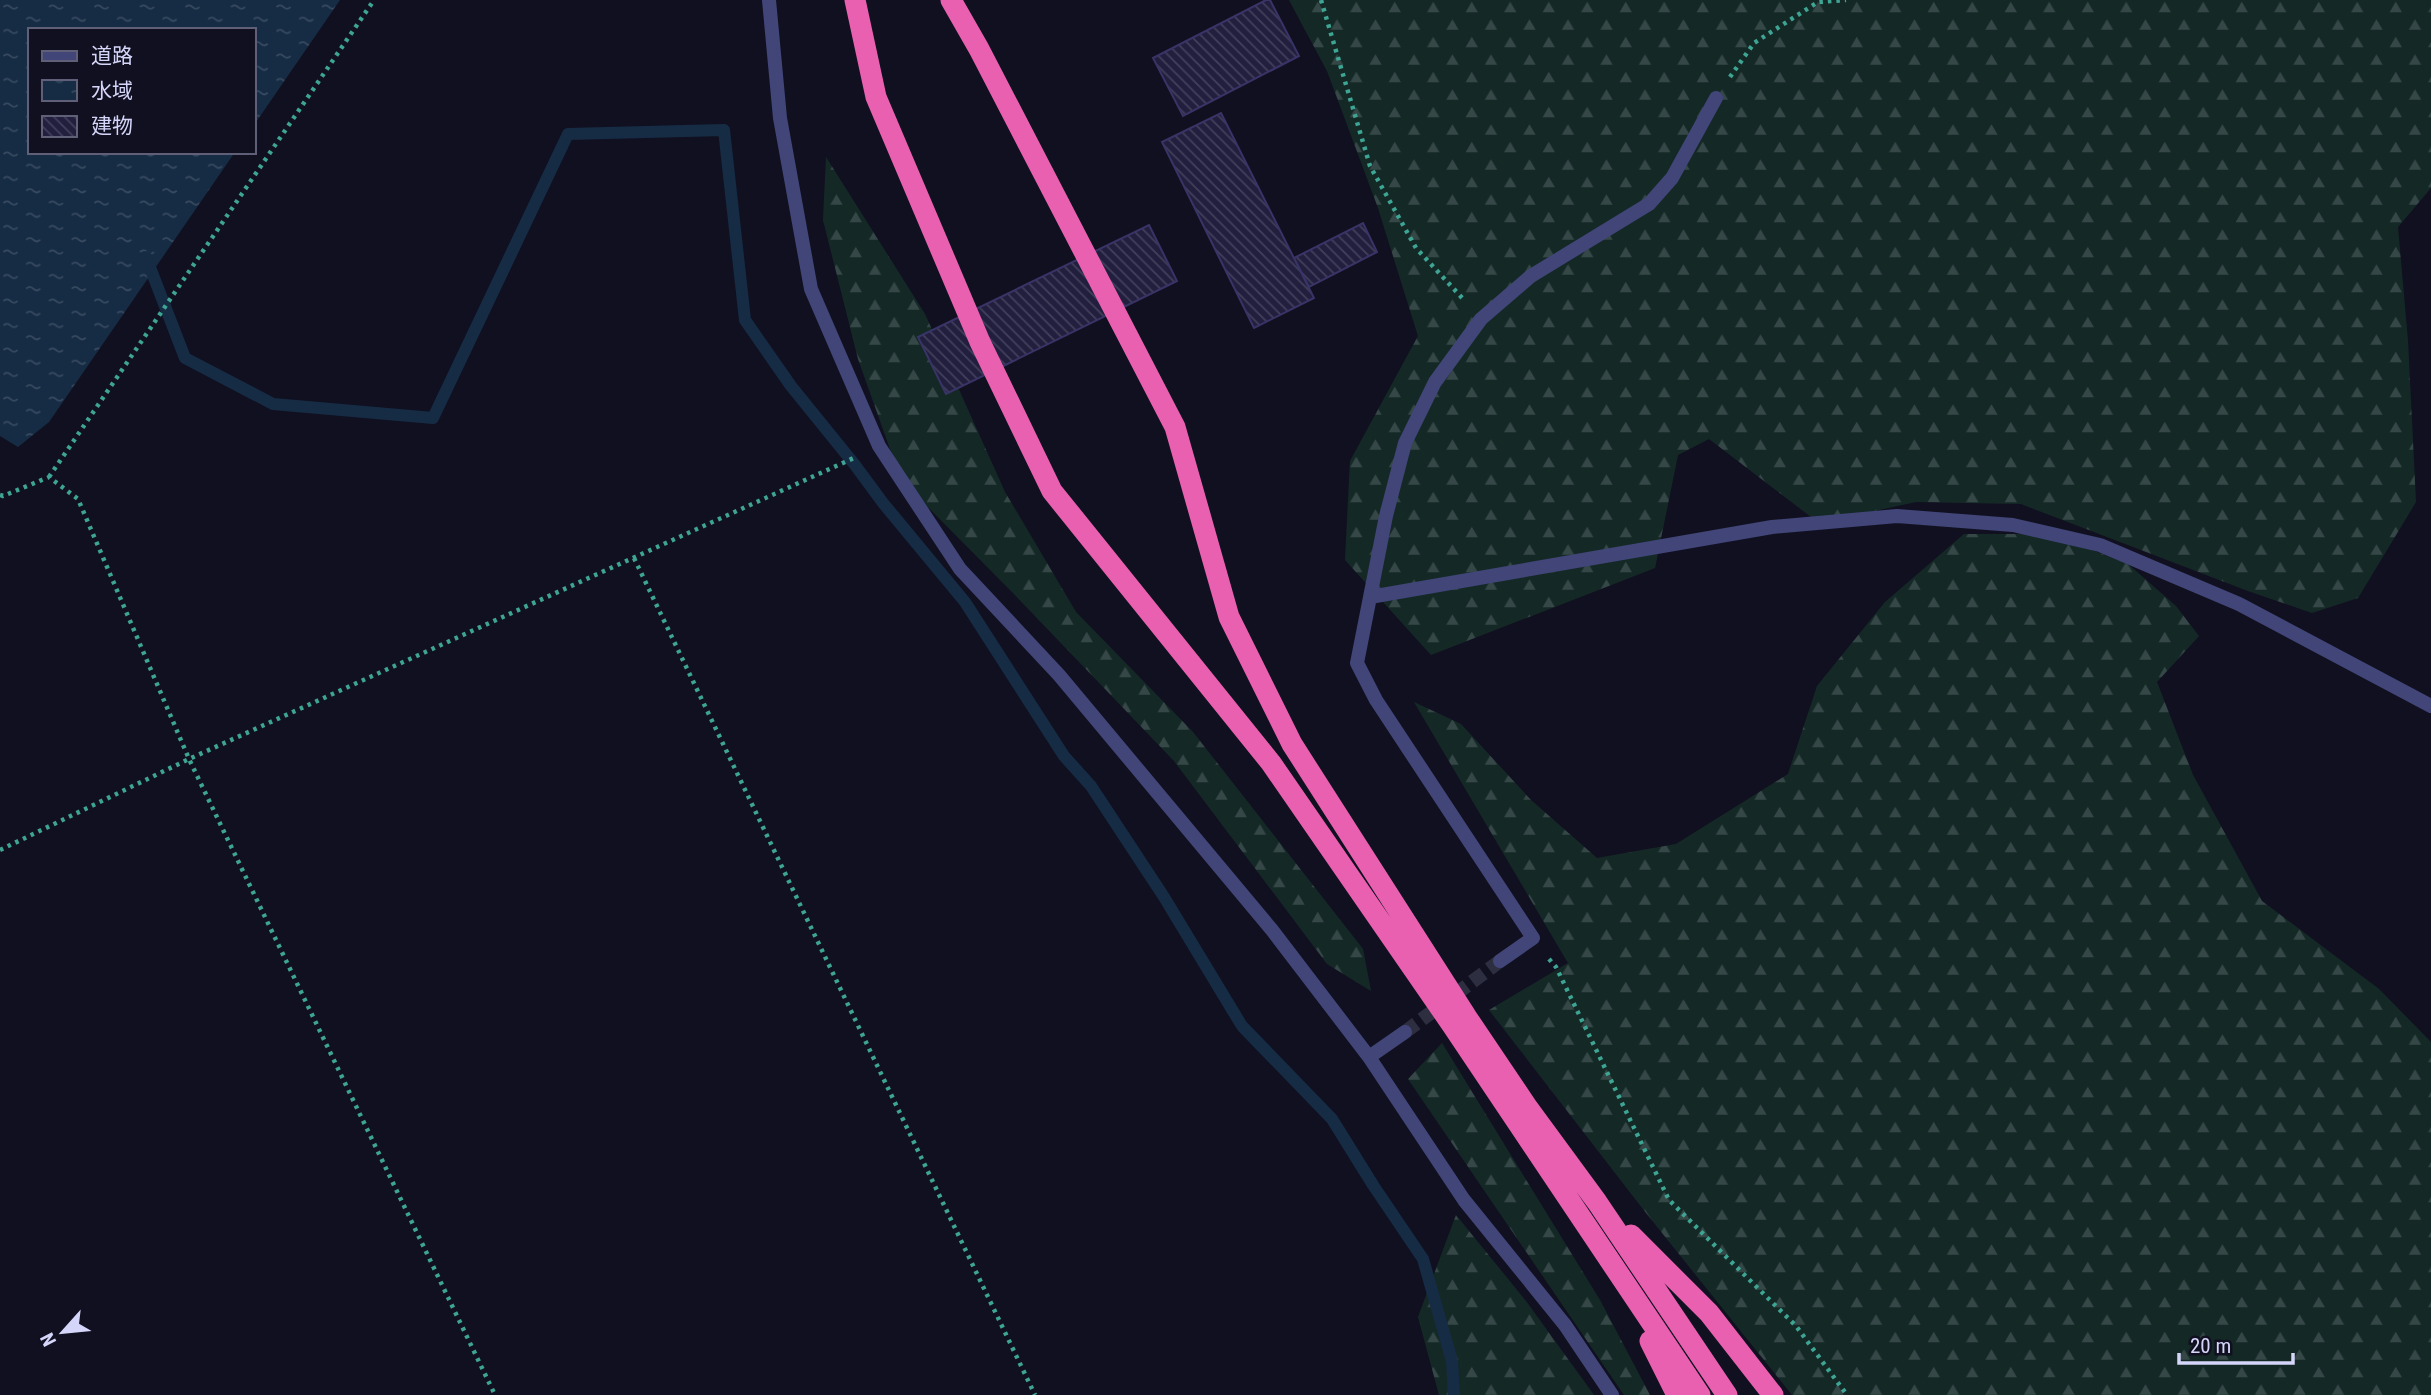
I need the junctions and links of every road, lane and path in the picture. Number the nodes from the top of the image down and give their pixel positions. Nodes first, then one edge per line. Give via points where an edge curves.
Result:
1 (374, 0) edge
2 (769, 0) edge
3 (855, 0) edge
4 (951, 0) edge
5 (1321, 0) edge
6 (1846, 0) edge
7 (1716, 98) joint
8 (1481, 319) junction
9 (879, 446) junction
10 (49, 477) junction
11 (0, 495) edge
12 (634, 558) junction
13 (1370, 597) junction
14 (2431, 706) edge
15 (189, 759) junction
16 (0, 850) edge
17 (1533, 938) junction
18 (1500, 961) tunnel mouth
19 (1405, 1032) tunnel mouth
20 (1369, 1057) junction
21 (1597, 1202) junction
22 (1611, 1264) junction
23 (495, 1395) edge
24 (1035, 1395) edge
25 (1612, 1395) edge
26 (1677, 1395) edge
27 (1700, 1395) edge
28 (1727, 1395) edge
29 (1773, 1395) edge
30 (1847, 1395) edge

1 - 10 path
2 - 9 street via 780,118 811,289
3 - 22 highway via 876,97 980,342 1052,491 1271,763
4 - 21 highway via 1175,426 1229,617 1292,744 1466,1017
5 - 8 path via 1370,166 1416,248
6 - 7 path via 1818,2 1754,43
7 - 8 street via 1672,178 1649,204 1531,276
8 - 13 street via 1435,382 1405,443
9 - 12 path
9 - 20 street via 960,569 1103,728 1272,930
10 - 11 path
10 - 15 path via 78,499
12 - 15 path
12 - 24 path
13 - 14 street via 1772,527 1897,516 2013,525 2100,545 2239,604
13 - 17 street via 1357,663 1376,700
15 - 16 path
15 - 23 path
17 - 18 street
17 - 30 path via 1556,967 1670,1200 1796,1326
19 - 20 street
20 - 25 street via 1464,1200 1565,1325
21 - 28 highway
21 - 29 highway via 1709,1313
22 - 26 highway
22 - 27 highway

